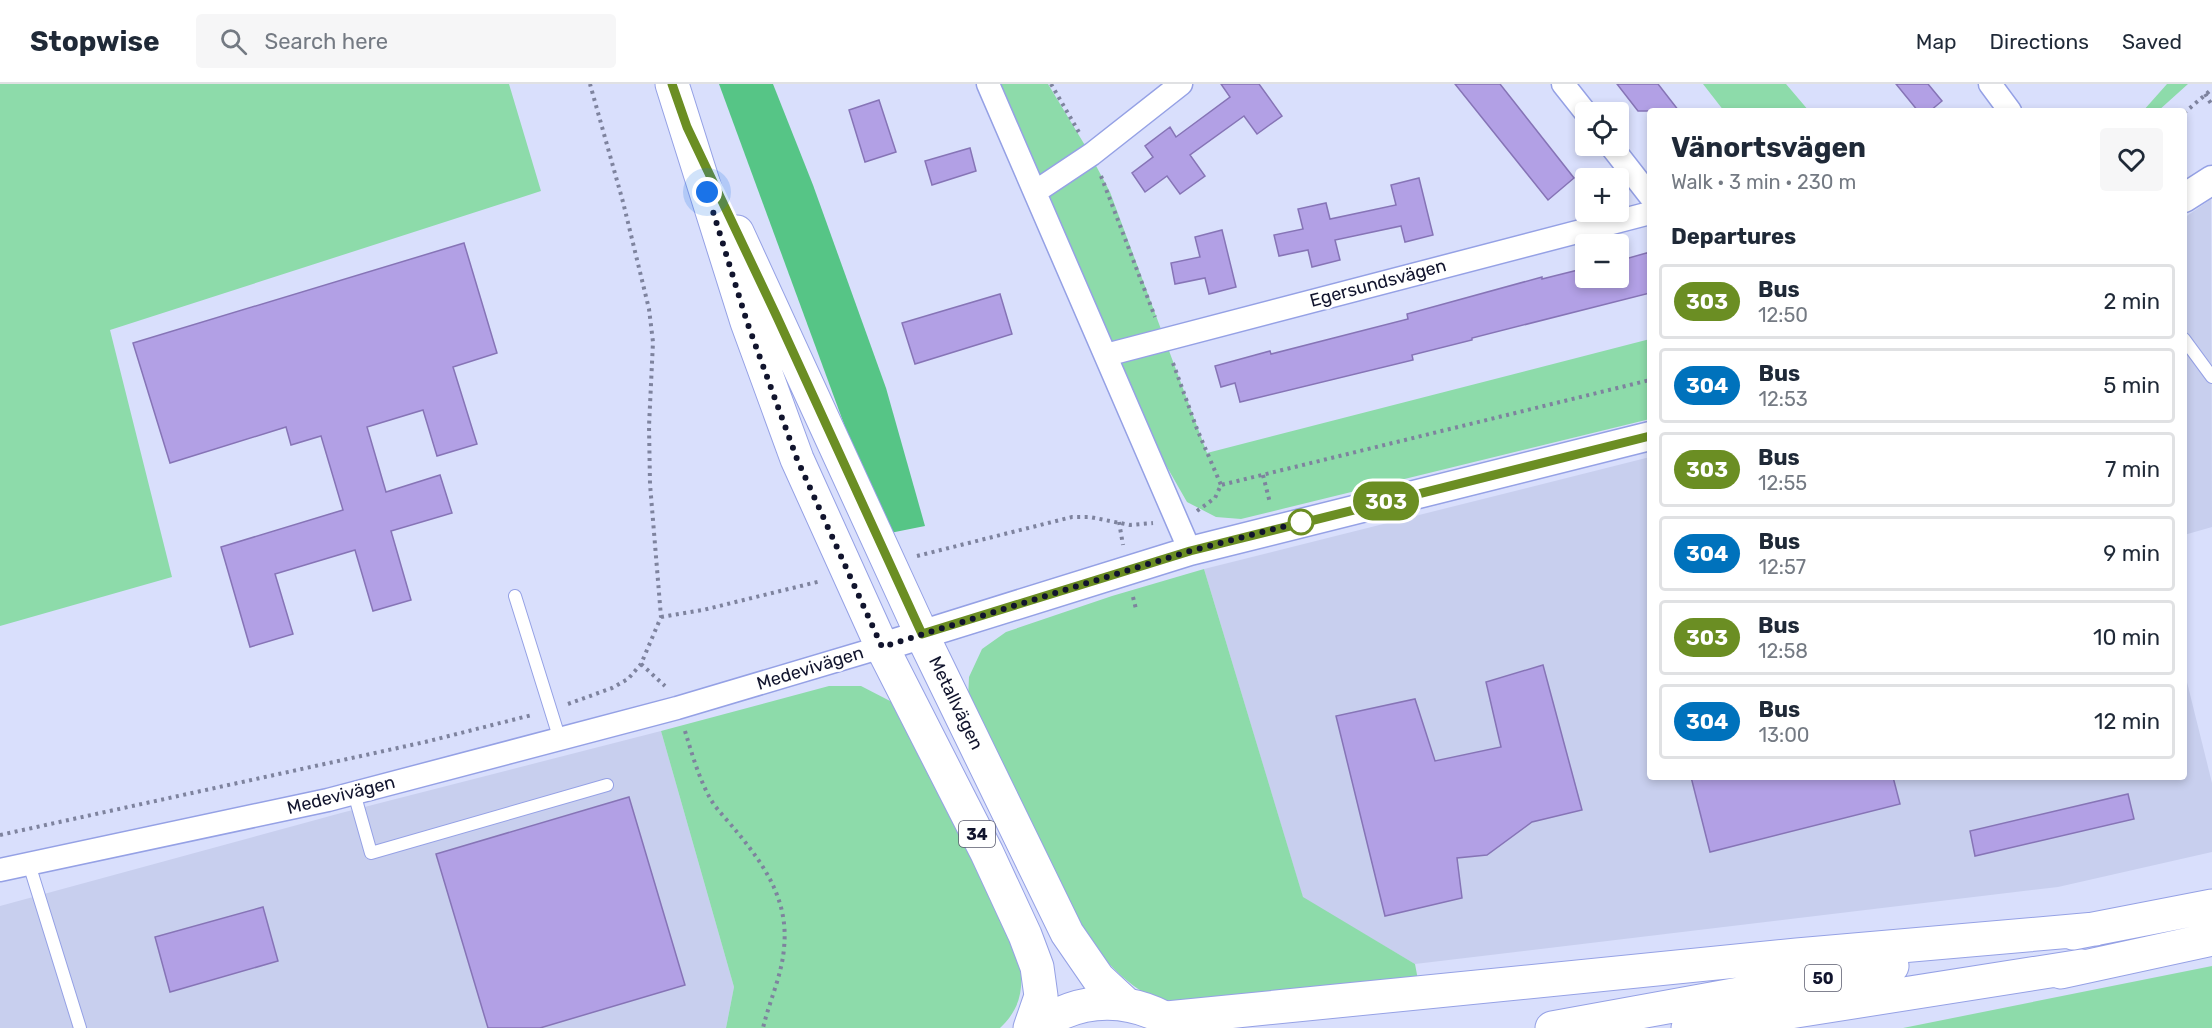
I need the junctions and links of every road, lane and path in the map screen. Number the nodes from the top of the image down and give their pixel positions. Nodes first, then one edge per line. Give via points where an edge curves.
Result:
1 (590, 84) edge
2 (672, 84) edge
3 (988, 84) edge
4 (1051, 84) edge
5 (1181, 84) edge
6 (1563, 84) edge
7 (1990, 84) edge
8 (2212, 89) edge
9 (2205, 94) junction
10 (1577, 102) edge
11 (2212, 105) edge
12 (2008, 108) edge
13 (2187, 110) edge
14 (687, 127) junction
15 (1092, 154) junction
16 (1619, 156) edge
17 (2212, 180) edge
18 (1035, 192) junction
19 (1647, 192) edge
20 (2187, 196) edge
21 (1647, 214) edge
22 (1164, 339) junction
23 (2187, 343) edge
24 (1106, 355) junction
25 (2212, 377) edge
26 (1647, 381) edge
27 (1647, 437) edge
28 (1263, 475) junction
29 (1221, 485) junction
30 (1271, 507) dead end
31 (1176, 518) junction
32 (1190, 551) junction
33 (913, 557) dead end
34 (824, 580) dead end
35 (515, 596) dead end
36 (661, 617) junction
37 (922, 634) junction
38 (882, 647) junction
39 (641, 664) junction
40 (677, 708) junction
41 (551, 709) junction
42 (560, 740) junction
43 (607, 785) dead end
44 (354, 793) junction
45 (0, 835) edge
46 (29, 864) junction
47 (0, 870) edge
48 (2212, 906) edge
49 (2095, 928) junction
50 (2212, 939) edge
51 (2082, 966) junction
52 (1126, 1004) junction
53 (1174, 1023) edge
54 (80, 1028) edge
55 (763, 1028) edge
56 (1030, 1028) edge
57 (1036, 1028) edge
58 (1552, 1028) edge
59 (1688, 1028) edge
60 (1838, 1028) edge

1 - 36 path via 649,309 653,342 650,484
2 - 14 main road, Metallvägen / 34
3 - 18 street
4 - 15 path
5 - 15 street
6 - 10 street
7 - 12 street
8 - 9 path
9 - 11 path
9 - 13 path
14 - 37 main road, Metallvägen / 34
14 - 38 main road, Metallvägen / 34 via 747,322 797,459
15 - 18 street
15 - 22 path
16 - 19 street
17 - 20 street
18 - 24 street
21 - 22 street, Egersundsvägen
22 - 24 street, Egersundsvägen
22 - 29 path
23 - 25 lane
24 - 31 street
26 - 28 path
27 - 32 street, Medevivägen
28 - 29 path
28 - 30 path
29 - 31 path via 1215,498 1196,512
31 - 32 street
31 - 33 path via 1130,525 1072,517
32 - 37 street, Medevivägen
34 - 36 path
35 - 41 lane
36 - 39 path
37 - 38 street, Medevivägen
37 - 52 main road, Metallvägen / 34 via 1067,933 1098,978
38 - 40 street, Medevivägen
38 - 56 main road, Metallvägen / 34 via 1025,935 1037,967 1041,996
39 - 40 path via 665,686
39 - 41 path via 628,679 612,688
40 - 42 street, Medevivägen
40 - 55 path via 711,801 772,878 781,907 784,948
41 - 42 lane
41 - 45 path via 414,745
42 - 44 street, Medevivägen
43 - 44 lane via 371,853
44 - 46 street, Medevivägen
46 - 47 street, Medevivägen
46 - 54 lane
48 - 49 main road, 50
49 - 53 main road via 1797,955
49 - 58 main road, 50
50 - 51 main road, 50
51 - 59 main road, 50
51 - 60 main road
52 - 53 main road, 34
52 - 57 main road, 34 via 1074,1008

